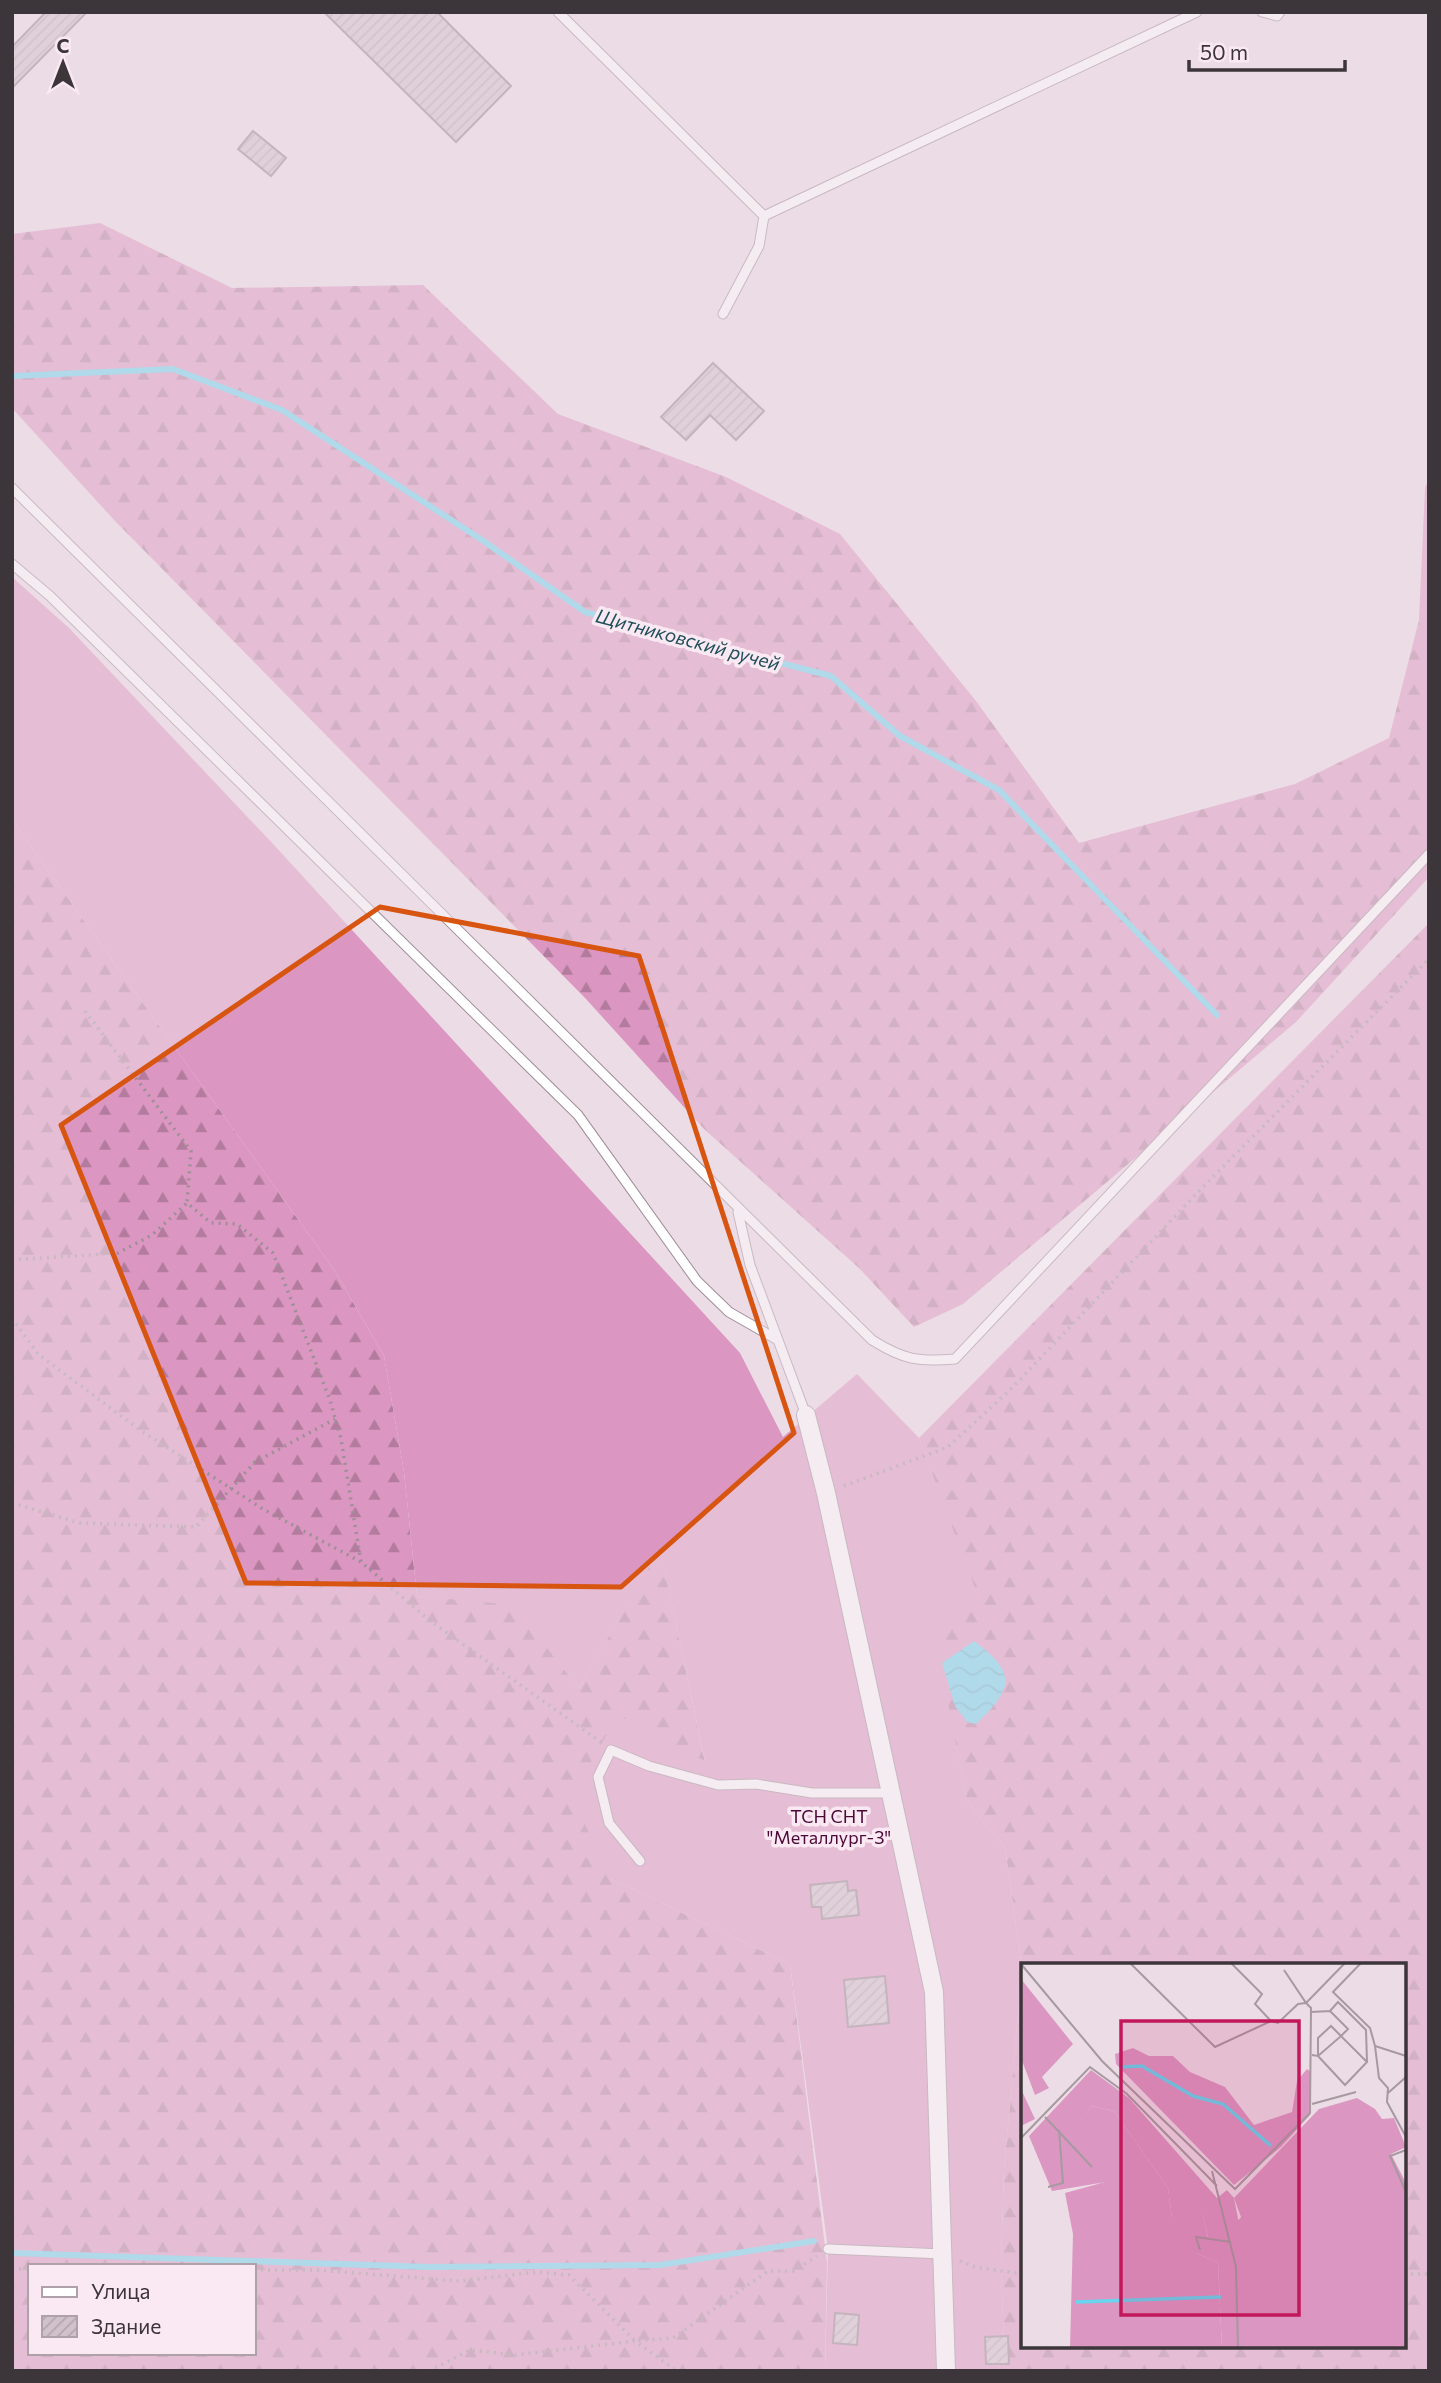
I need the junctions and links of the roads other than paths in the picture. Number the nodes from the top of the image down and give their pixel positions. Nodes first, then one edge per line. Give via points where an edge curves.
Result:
1 (558, 12) edge
2 (1197, 12) edge
3 (1262, 12) edge
4 (1280, 12) edge
5 (764, 216) junction
6 (723, 314) dead end
7 (12, 488) edge
8 (12, 564) edge
9 (1429, 855) edge
10 (737, 1210) junction
11 (778, 1340) junction
12 (806, 1415) joint
13 (890, 1793) junction
14 (640, 1861) dead end
15 (828, 2249) road end
16 (945, 2255) junction
17 (946, 2371) edge

1 - 5 lane
2 - 5 lane
3 - 4 lane via 1276,16
5 - 6 lane via 759,246
7 - 10 lane
8 - 11 lane via 50,596 578,1115 697,1281 729,1312
9 - 10 lane via 955,1359 922,1362 898,1356 872,1340
10 - 11 lane via 750,1265
11 - 12 lane
12 - 13 street
13 - 14 lane via 812,1793 756,1784 718,1785 611,1750 598,1777 609,1824
13 - 16 street via 934,1992
15 - 16 lane
16 - 17 street

